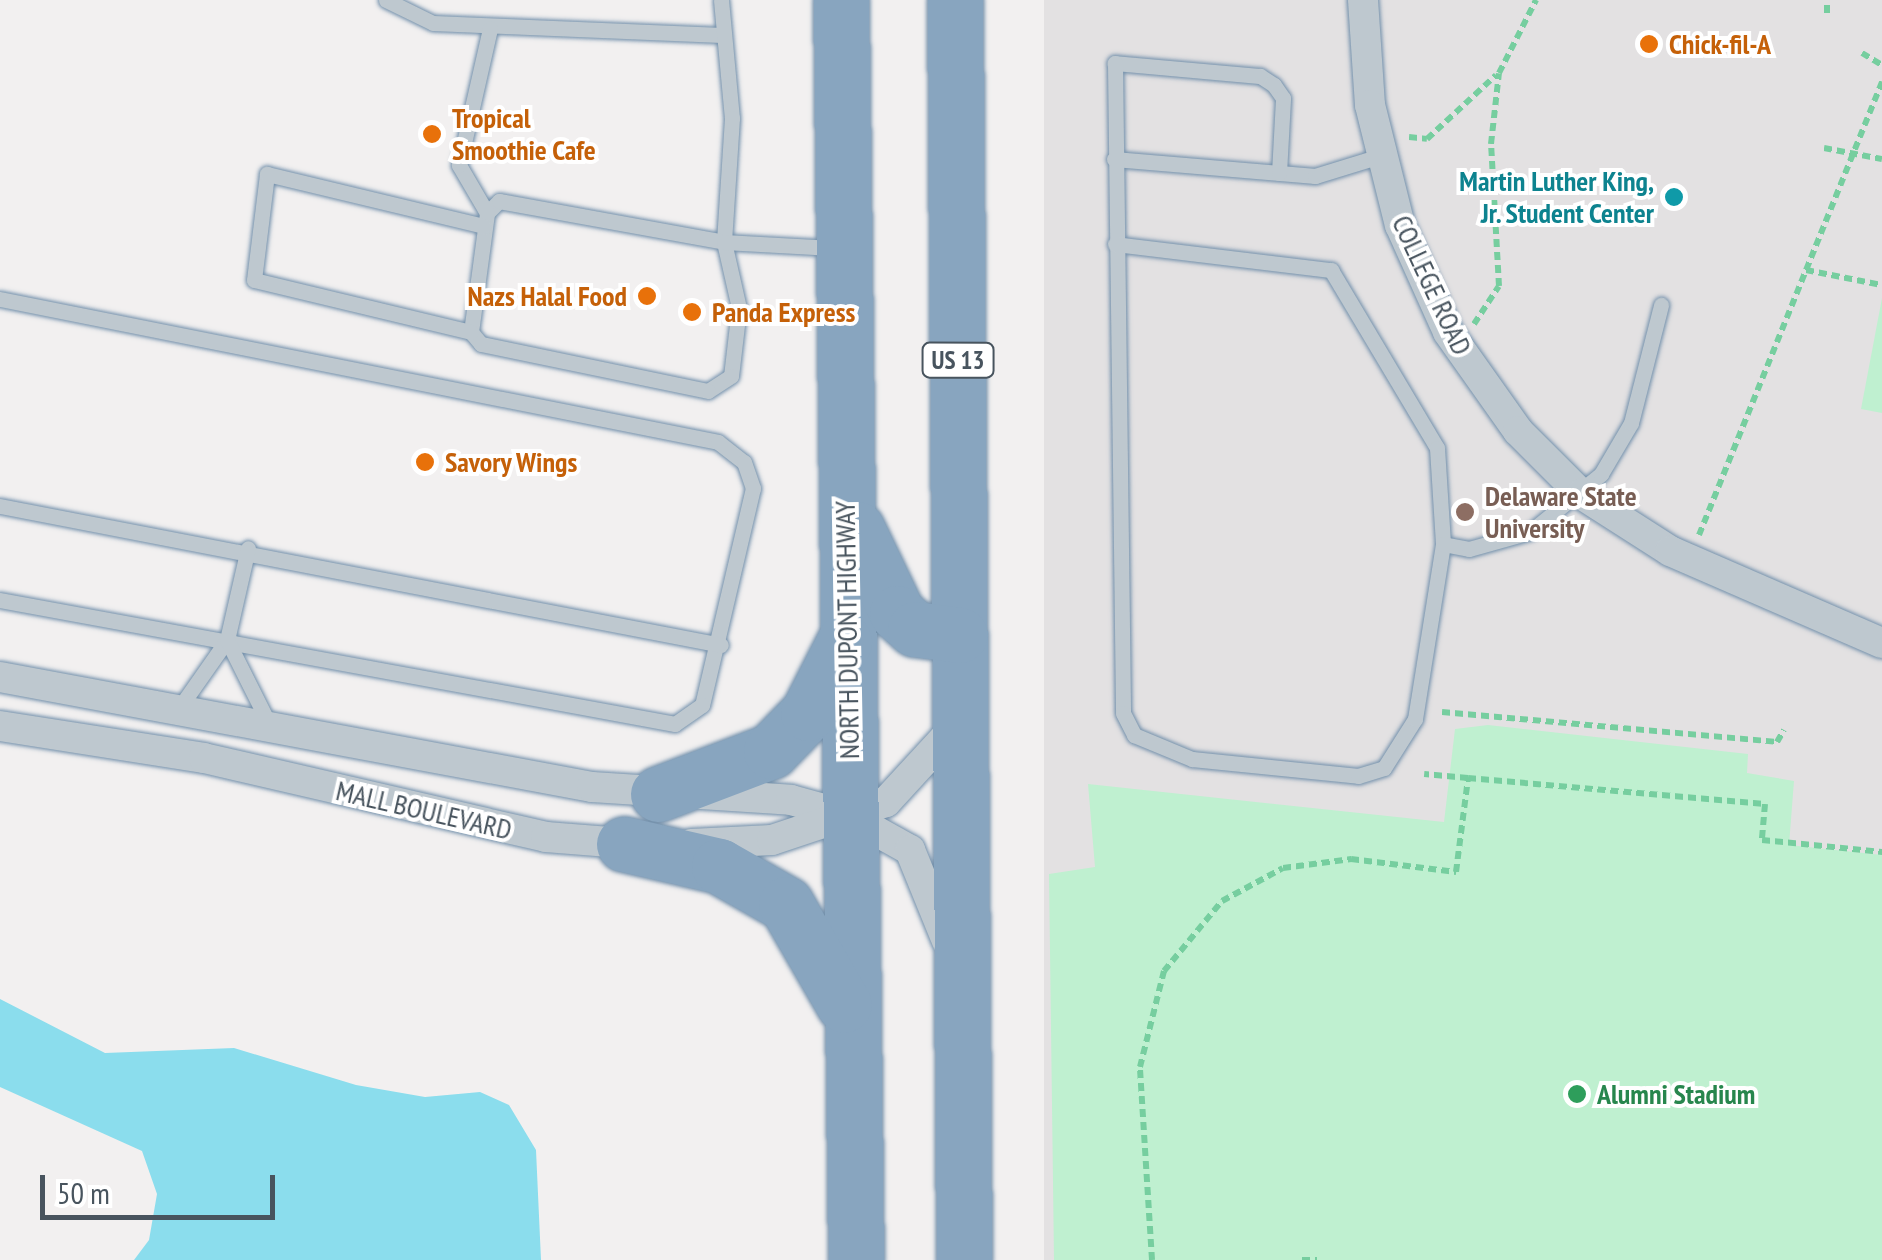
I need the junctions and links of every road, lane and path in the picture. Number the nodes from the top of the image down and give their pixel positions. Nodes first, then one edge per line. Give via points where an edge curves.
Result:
1 (386, 0) edge
2 (721, 0) edge
3 (842, 0) edge
4 (955, 0) edge
5 (1348, 0) edge
6 (1363, 0) edge
7 (1536, 0) edge
8 (1827, 0) edge
9 (1827, 13) dead end
10 (490, 28) junction
11 (722, 35) junction
12 (1862, 53) dead end
13 (1362, 54) junction
14 (1882, 66) edge
15 (1498, 73) junction
16 (1882, 82) edge
17 (1407, 136) dead end
18 (1824, 148) dead end
19 (1853, 154) junction
20 (1380, 156) junction
21 (1114, 159) junction
22 (1882, 160) edge
23 (1279, 173) junction
24 (486, 220) junction
25 (724, 242) junction
26 (1116, 244) junction
27 (844, 248) junction
28 (1806, 270) junction
29 (1882, 285) edge
30 (0, 300) edge
31 (1661, 304) dead end
32 (1468, 327) dead end
33 (471, 332) junction
34 (1581, 494) junction
35 (846, 503) junction
36 (0, 506) edge
37 (1699, 536) dead end
38 (1444, 544) junction
39 (248, 548) junction
40 (0, 600) edge
41 (847, 634) junction
42 (960, 635) junction
43 (227, 640) junction
44 (1882, 643) edge
45 (721, 645) junction
46 (0, 677) edge
47 (182, 704) junction
48 (1442, 712) dead end
49 (960, 720) junction
50 (268, 722) junction
51 (0, 726) edge
52 (1784, 730) dead end
53 (1424, 774) dead end
54 (1468, 778) junction
55 (658, 794) junction
56 (849, 816) junction
57 (624, 844) junction
58 (1882, 852) edge
59 (962, 984) junction
60 (850, 1018) junction
61 (856, 1260) edge
62 (964, 1260) edge
63 (1152, 1260) edge
64 (1302, 1260) edge
65 (1317, 1260) edge

1 - 10 lane via 433,23
2 - 11 lane
3 - 27 highway, NORTH DUPONT HIGHWAY
4 - 42 highway, US 13
5 - 13 street
6 - 13 street, COLLEGE ROAD
7 - 15 path
8 - 9 path
10 - 11 lane
10 - 24 lane via 459,165
11 - 25 lane via 732,118
12 - 14 path
13 - 20 street, COLLEGE ROAD
15 - 17 path via 1427,138
15 - 32 path via 1491,144 1499,286 1490,310
16 - 19 path
18 - 19 path
19 - 22 path
19 - 28 path
20 - 23 lane via 1342,172
20 - 34 street, COLLEGE ROAD via 1448,332 1518,431
21 - 23 lane
21 - 23 lane via 1112,78 1115,64 1130,60 1274,85 1283,98
21 - 26 lane
24 - 25 lane via 499,201
24 - 33 lane
24 - 33 lane via 267,174 254,280
25 - 27 lane
25 - 33 lane via 739,308 731,376 708,391 481,344
26 - 38 lane via 1331,270 1438,448
26 - 38 lane via 1124,712 1134,735 1192,759 1358,776 1384,768 1415,720
27 - 35 highway, NORTH DUPONT HIGHWAY
28 - 29 path
28 - 37 path
30 - 45 lane via 718,442 744,462 753,488
31 - 34 lane via 1631,423
34 - 38 lane via 1502,543
34 - 44 street, COLLEGE ROAD via 1670,551
35 - 41 highway, NORTH DUPONT HIGHWAY
35 - 42 highway via 897,613 915,629
36 - 39 lane
39 - 43 lane
39 - 45 lane
40 - 43 lane
41 - 55 highway via 808,713 771,750
41 - 56 highway, NORTH DUPONT HIGHWAY
42 - 49 highway, US 13
43 - 45 lane via 676,724 702,705
43 - 47 lane
43 - 50 lane
46 - 47 street, MALL BOULEVARD
47 - 50 street, MALL BOULEVARD
48 - 52 path via 1778,742
49 - 56 street, MALL BOULEVARD via 920,775
49 - 59 highway, US 13
50 - 55 street, MALL BOULEVARD
51 - 57 street, MALL BOULEVARD via 204,758 546,838
53 - 54 path
54 - 58 path via 1764,804 1762,840
54 - 63 path via 1456,872 1351,859 1284,868 1222,901 1164,971 1140,1066
55 - 56 street, MALL BOULEVARD via 791,800
56 - 57 street, MALL BOULEVARD via 772,840
56 - 59 street, MALL BOULEVARD via 910,850
56 - 60 highway, NORTH DUPONT HIGHWAY
57 - 60 highway via 719,866 786,904
59 - 62 highway, US 13
60 - 61 highway, NORTH DUPONT HIGHWAY
64 - 65 path

